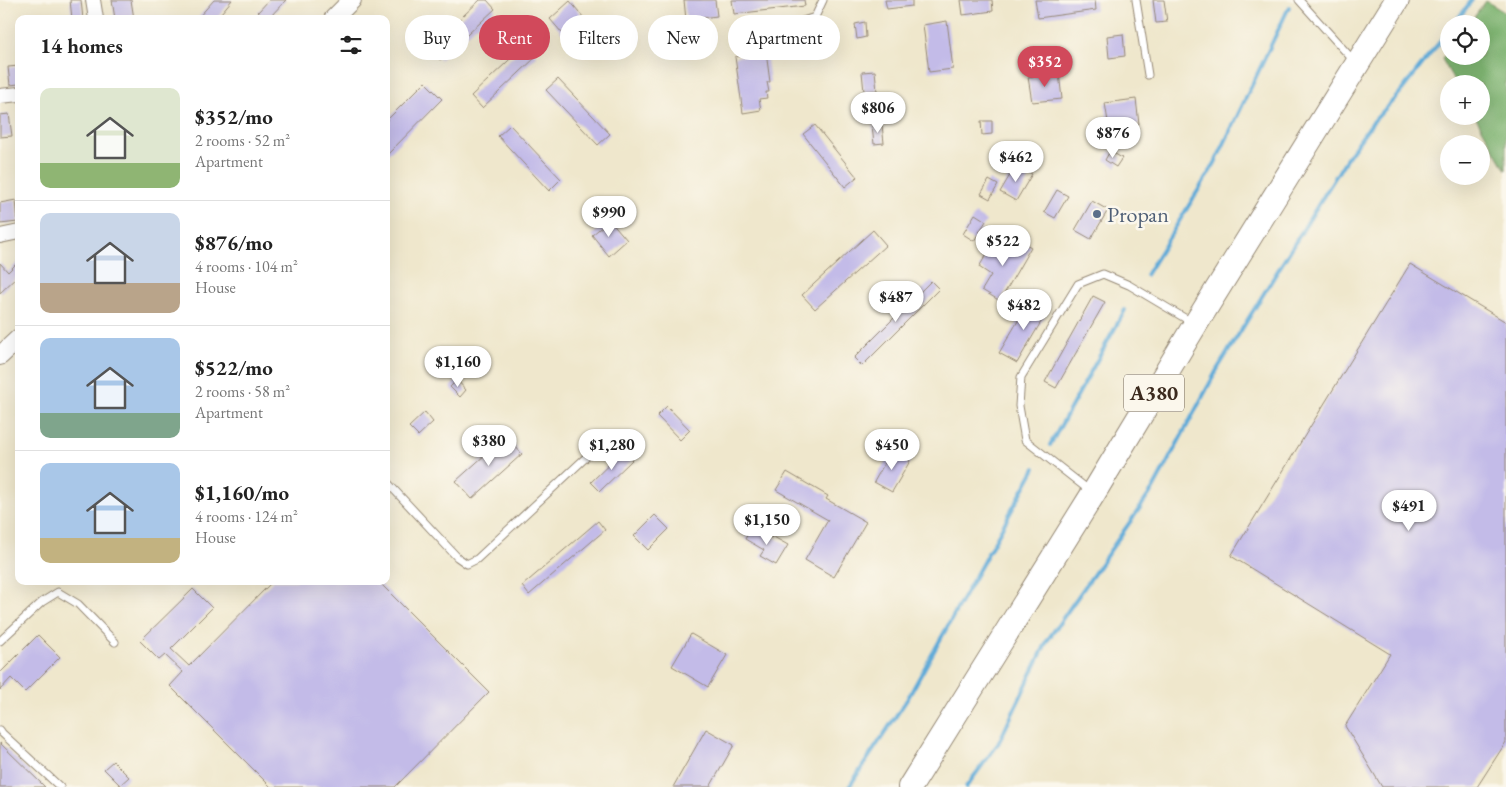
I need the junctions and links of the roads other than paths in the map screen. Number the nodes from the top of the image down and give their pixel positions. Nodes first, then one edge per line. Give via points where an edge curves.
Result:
1 (93, 0) edge
2 (352, 0) edge
3 (823, 0) edge
4 (1136, 0) edge
5 (1299, 0) edge
6 (1398, 0) edge
7 (95, 15) edge
8 (337, 15) edge
9 (816, 15) edge
10 (1357, 64) junction
11 (1148, 75) dead end
12 (15, 94) edge
13 (0, 96) edge
14 (15, 233) edge
15 (0, 236) edge
16 (1195, 324) junction
17 (15, 342) edge
18 (0, 356) edge
19 (596, 448) dead end
20 (390, 485) edge
21 (1093, 494) junction
22 (0, 641) edge
23 (115, 642) dead end
24 (0, 730) edge
25 (60, 787) edge
26 (910, 787) edge

1 - 7 street
2 - 8 street
3 - 9 lane
4 - 11 lane
5 - 10 lane
6 - 10 highway, A380
10 - 16 highway, A380
12 - 13 street
14 - 15 street
16 - 21 highway, A380
16 - 21 lane via 1103,274 1078,284 1021,377 1019,406 1025,440
17 - 18 street
19 - 20 lane via 478,559 467,564 456,558
21 - 26 highway, A380
22 - 23 lane via 42,602 58,592 78,604
24 - 25 lane

